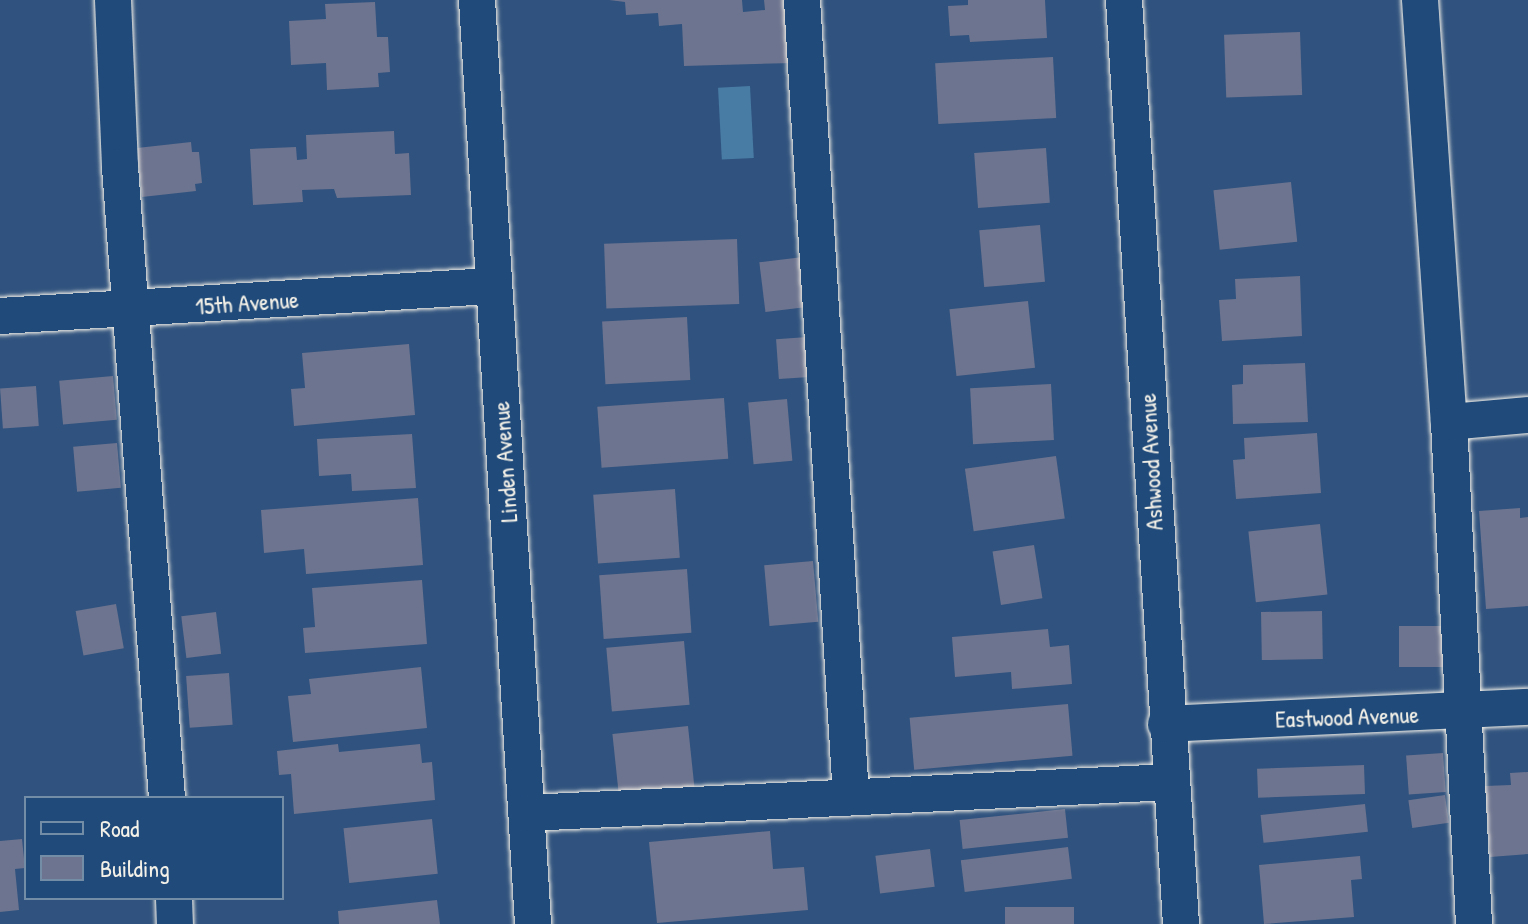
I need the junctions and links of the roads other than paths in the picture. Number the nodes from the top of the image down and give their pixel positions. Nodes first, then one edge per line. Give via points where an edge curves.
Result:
1 (113, 0) edge
2 (477, 0) edge
3 (802, 0) edge
4 (1124, 0) edge
5 (1420, 0) edge
6 (494, 286) junction
7 (130, 311) junction
8 (0, 316) edge
9 (1528, 415) edge
10 (1449, 422) junction
11 (1528, 707) edge
12 (1464, 713) junction
13 (1166, 724) junction
14 (1171, 782) junction
15 (167, 796) edge
16 (851, 797) junction
17 (528, 813) junction
18 (174, 900) edge
19 (175, 924) edge
20 (533, 924) edge
21 (1181, 924) edge
22 (1474, 924) edge

1 - 7 street
2 - 6 street, Linden Avenue
3 - 16 street
4 - 13 street, Ashwood Avenue
5 - 10 street
6 - 7 street, 15th Avenue
6 - 17 street, Linden Avenue
7 - 8 street, 15th Avenue
7 - 15 street
9 - 10 street
10 - 12 street
11 - 12 street, Eastwood Avenue
12 - 13 street, Eastwood Avenue
12 - 22 street
13 - 14 street, Ashwood Avenue
14 - 16 street
14 - 21 street, Ashwood Avenue
16 - 17 street
17 - 20 street, Linden Avenue
18 - 19 street

